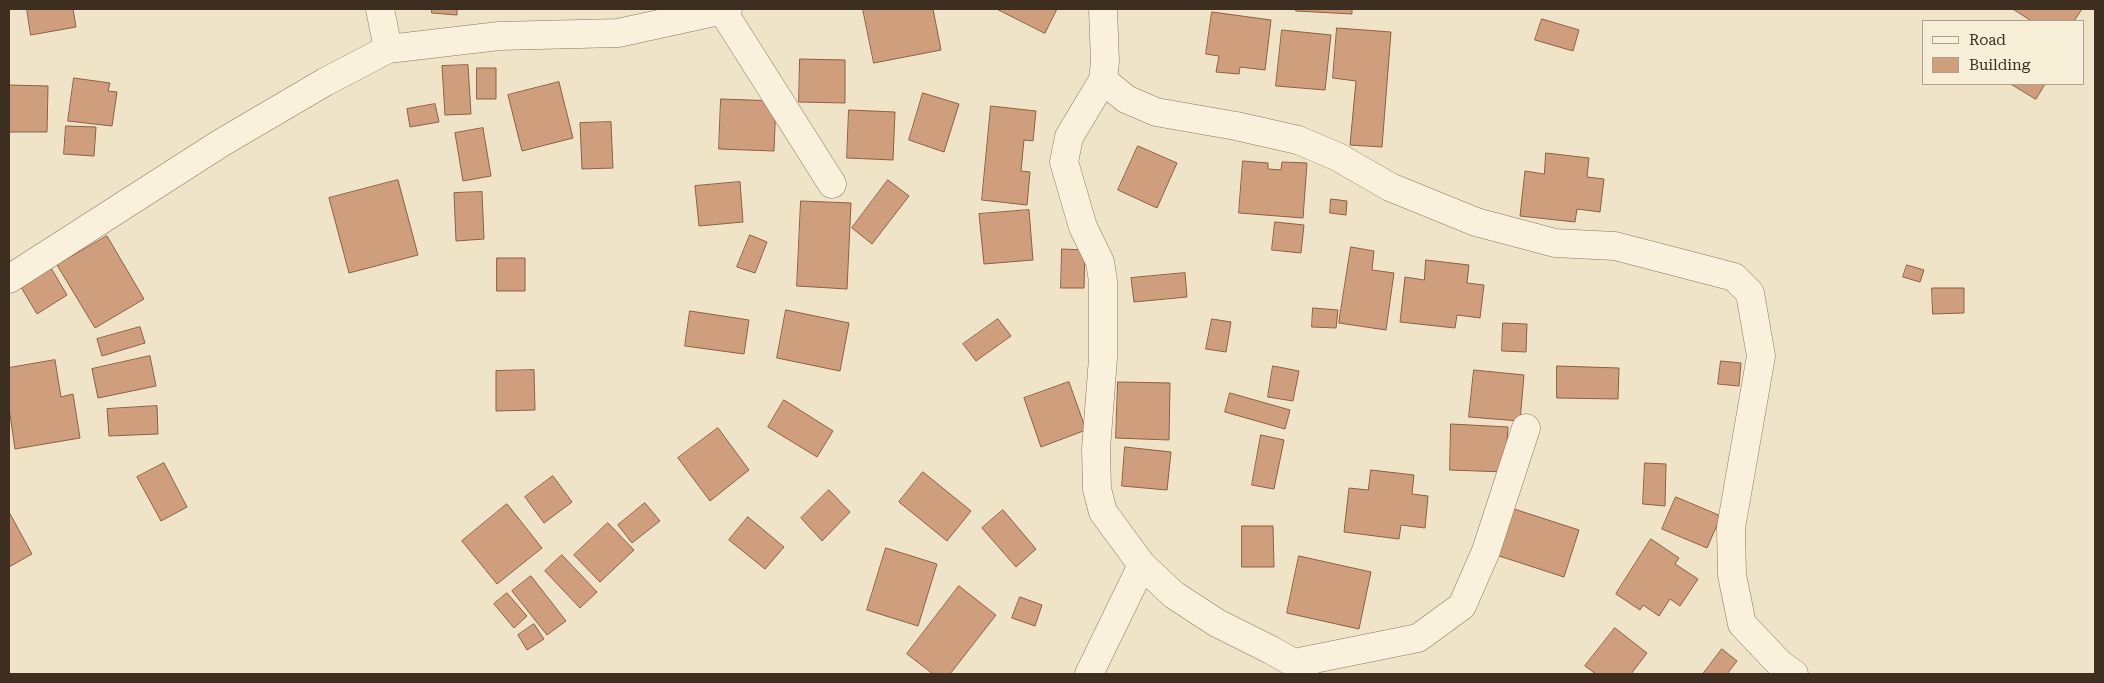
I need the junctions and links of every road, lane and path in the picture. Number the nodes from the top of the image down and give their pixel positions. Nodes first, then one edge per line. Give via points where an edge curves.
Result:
1 (380, 9) edge
2 (723, 9) edge
3 (1103, 9) edge
4 (388, 49) junction
5 (1102, 80) junction
6 (832, 184) dead end
7 (9, 279) edge
8 (1526, 428) dead end
9 (1142, 565) junction
10 (1300, 669) edge
11 (1089, 674) edge
12 (1794, 674) edge

1 - 4 street
2 - 4 street via 618,33 499,36
2 - 6 street
3 - 5 street via 1105,62
4 - 7 street via 221,143
5 - 9 street via 1069,137 1064,162 1084,227 1100,262 1103,282 1103,358 1096,489 1103,512
5 - 12 street via 1126,99 1156,112 1298,140 1338,157 1390,187 1476,222 1555,243 1615,246 1734,278 1750,293 1761,356 1731,528 1732,575 1742,624
8 - 10 street via 1486,552 1462,606 1418,638
9 - 10 street via 1174,596
9 - 11 street

